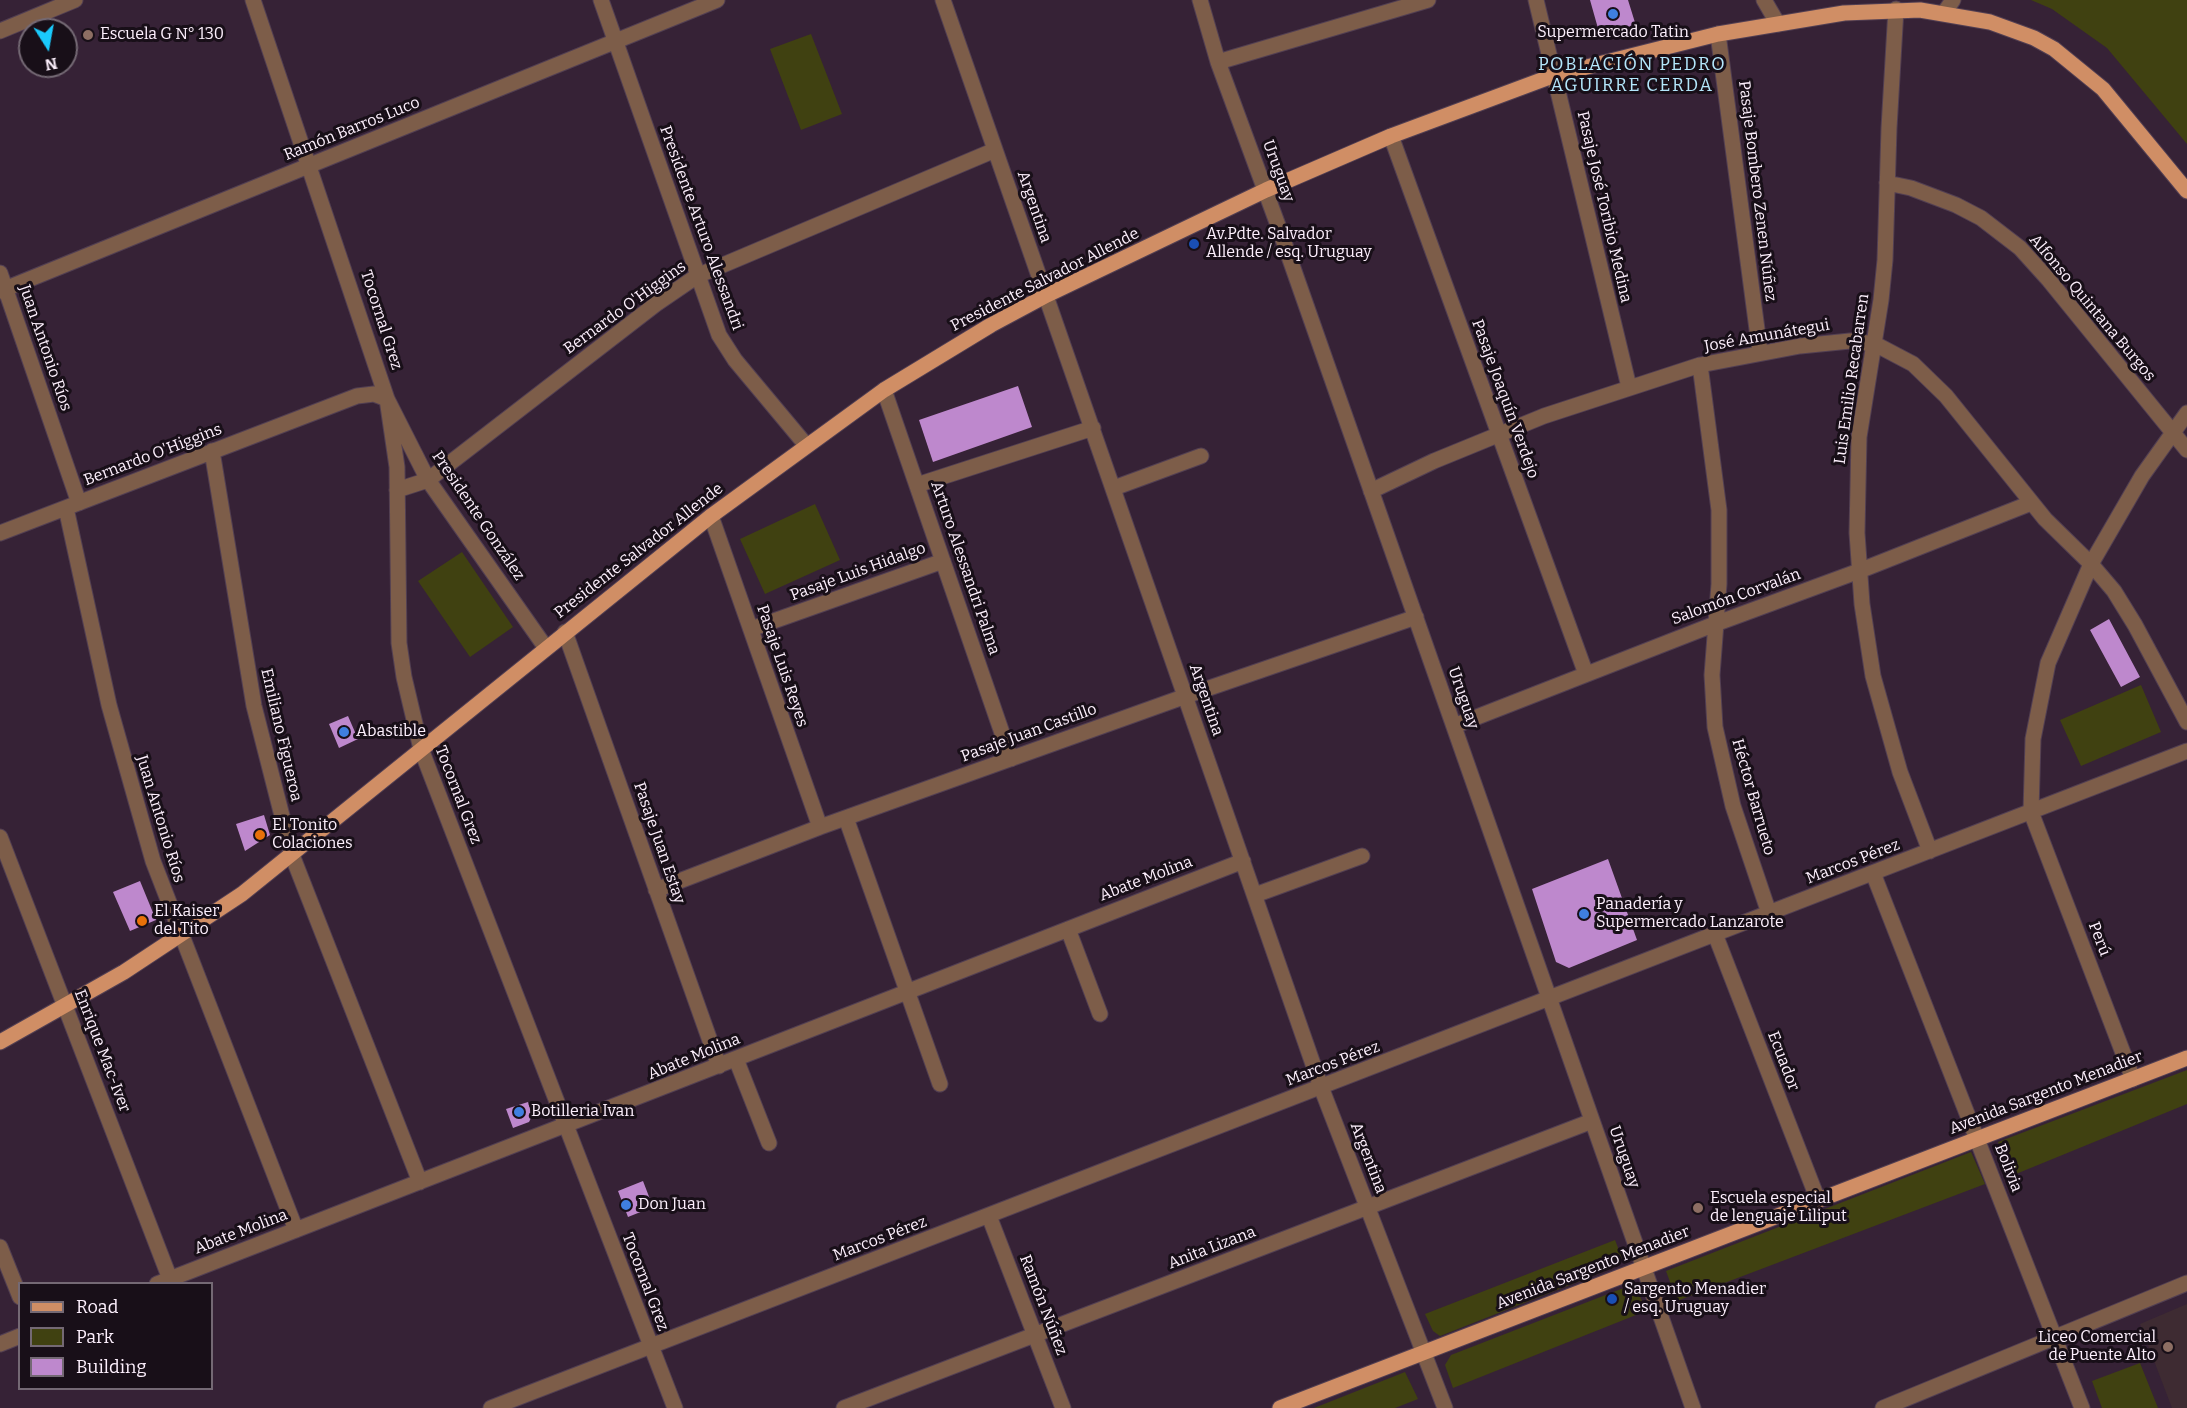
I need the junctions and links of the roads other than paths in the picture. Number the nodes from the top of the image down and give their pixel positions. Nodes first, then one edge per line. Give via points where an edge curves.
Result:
1 (75, 0) edge
2 (253, 0) edge
3 (601, 0) edge
4 (717, 0) edge
5 (943, 0) edge
6 (1200, 0) edge
7 (1428, 0) edge
8 (1536, 0) edge
9 (1764, 0) edge
10 (1953, 0) edge
11 (1896, 9) junction
12 (1944, 13) junction
13 (1778, 24) junction
14 (0, 29) edge
15 (1718, 34) junction
16 (615, 41) junction
17 (1218, 62) junction
18 (1555, 75) junction
19 (1391, 136) junction
20 (995, 150) junction
21 (310, 165) junction
22 (1887, 183) junction
23 (2186, 186) edge
24 (1266, 190) junction
25 (0, 273) edge
26 (697, 276) junction
27 (3, 290) edge
28 (1047, 295) junction
29 (1875, 344) junction
30 (1760, 352) junction
31 (1701, 365) junction
32 (1629, 387) junction
33 (884, 390) junction
34 (387, 399) junction
35 (2187, 413) edge
36 (1093, 428) junction
37 (2173, 432) junction
38 (1498, 434) junction
39 (806, 445) junction
40 (2187, 450) edge
41 (212, 451) junction
42 (1201, 456) dead end
43 (428, 480) junction
44 (917, 485) junction
45 (1114, 488) junction
46 (397, 490) junction
47 (1371, 491) junction
48 (2031, 503) junction
49 (73, 505) junction
50 (711, 516) junction
51 (0, 533) edge
52 (943, 561) junction
53 (2091, 564) junction
54 (1859, 571) junction
55 (1416, 617) junction
56 (1715, 624) junction
57 (751, 629) junction
58 (566, 632) junction
59 (546, 648) junction
60 (1586, 674) junction
61 (1186, 696) junction
62 (2187, 722) edge
63 (1454, 726) junction
64 (421, 749) junction
65 (2187, 751) edge
66 (1011, 759) junction
67 (2031, 812) junction
68 (846, 818) junction
69 (820, 827) junction
70 (0, 837) edge
71 (1930, 851) junction
72 (292, 855) junction
73 (1362, 856) dead end
74 (1243, 861) junction
75 (1873, 873) junction
76 (656, 890) junction
77 (1255, 895) junction
78 (1769, 913) junction
79 (1068, 929) junction
80 (1715, 934) junction
81 (180, 936) junction
82 (906, 993) junction
83 (1550, 999) junction
84 (65, 1006) junction
85 (1100, 1014) dead end
86 (0, 1042) edge
87 (2187, 1058) edge
88 (736, 1059) junction
89 (719, 1066) junction
90 (2133, 1079) junction
91 (940, 1084) dead end
92 (1321, 1088) junction
93 (1592, 1121) junction
94 (566, 1126) junction
95 (1977, 1139) junction
96 (769, 1143) dead end
97 (420, 1182) junction
98 (1818, 1200) junction
99 (1368, 1207) junction
100 (989, 1216) junction
101 (296, 1230) junction
102 (0, 1247) edge
103 (1644, 1268) junction
104 (164, 1281) edge
105 (2187, 1283) edge
106 (18, 1292) edge
107 (1035, 1335) junction
108 (18, 1337) edge
109 (2055, 1337) junction
110 (0, 1344) edge
111 (651, 1346) junction
112 (1424, 1353) junction
113 (524, 1402) edge
114 (491, 1408) edge
115 (675, 1408) edge
116 (844, 1408) edge
117 (1063, 1408) edge
118 (1280, 1408) edge
119 (1445, 1408) edge
120 (1693, 1408) edge
121 (1883, 1408) edge
122 (2082, 1408) edge

1 - 14 street
2 - 21 street, Tocornal Grez
3 - 16 street, Presidente Arturo Alessandri
4 - 16 street, Ramón Barros Luco
5 - 20 street, Argentina
6 - 17 street, Uruguay
7 - 17 street
8 - 18 street, Pasaje José Toribio Medina
9 - 13 street
10 - 12 street
11 - 12 main road, Presidente Salvador Allende
11 - 13 main road, Presidente Salvador Allende
11 - 22 street, Luis Emilio Recabarren
12 - 23 main road, Presidente Salvador Allende via 2013,29 2072,61 2120,108
13 - 15 main road, Presidente Salvador Allende
15 - 18 main road, Presidente Salvador Allende
15 - 30 street, Pasaje Bombero Zenen Núñez
16 - 21 street, Ramón Barros Luco
16 - 26 street, Presidente Arturo Alessandri
17 - 24 street, Uruguay
18 - 19 main road, Presidente Salvador Allende
18 - 32 street, Pasaje José Toribio Medina
19 - 24 main road, Presidente Salvador Allende
19 - 38 street, Pasaje Joaquín Verdejo
20 - 26 street, Bernardo O'Higgins
20 - 28 street, Argentina
21 - 27 street, Ramón Barros Luco
21 - 34 street, Tocornal Grez
22 - 29 street, Luis Emilio Recabarren via 1885,260
22 - 37 street, Alfonso Quintana Burgos via 1956,205 1981,218 2020,248
24 - 28 main road, Presidente Salvador Allende
24 - 47 street, Uruguay
25 - 27 street, Juan Antonio Ríos
26 - 39 street, Presidente Arturo Alessandri via 728,352
26 - 43 street, Bernardo O'Higgins
27 - 49 street, Juan Antonio Ríos
28 - 33 main road, Presidente Salvador Allende
28 - 36 street, Argentina
29 - 30 street, José Amunátegui via 1844,341
29 - 48 street, José Amunátegui via 1901,356 1930,379
29 - 54 street, Luis Emilio Recabarren via 1856,466
30 - 31 street, José Amunátegui
31 - 32 street, José Amunátegui
31 - 56 street, Héctor Barrueto via 1719,510
32 - 38 street, José Amunátegui
33 - 39 main road, Presidente Salvador Allende
33 - 44 street, Arturo Alessandri Palma
34 - 41 street, Bernardo O'Higgins via 365,394
34 - 43 street, Presidente González
34 - 46 street, Tocornal Grez via 395,444
35 - 37 street
36 - 44 street
36 - 45 street, Argentina
37 - 40 street, Alfonso Quintana Burgos
37 - 53 street via 2142,476
38 - 47 street, José Amunátegui
38 - 60 street, Pasaje Joaquín Verdejo
39 - 50 main road, Presidente Salvador Allende
41 - 49 street, Bernardo O'Higgins
41 - 72 street, Emiliano Figueroa via 254,706
42 - 45 street
43 - 46 street, Bernardo O'Higgins
43 - 59 street, Presidente González
44 - 52 street, Arturo Alessandri Palma
45 - 61 street, Argentina
46 - 64 street, Tocornal Grez via 399,643
47 - 55 street, Uruguay
48 - 53 street, José Amunátegui
48 - 54 street, Salomón Corvalán
49 - 51 street, Bernardo O'Higgins
49 - 81 street, Juan Antonio Ríos via 93,640 153,861
50 - 57 street, Pasaje Luis Reyes
50 - 58 main road, Presidente Salvador Allende
52 - 57 street, Pasaje Luis Hidalgo
52 - 66 street, Arturo Alessandri Palma
53 - 62 street, José Amunátegui via 2135,625
53 - 67 street via 2058,635 2041,688 2033,739
54 - 56 street, Salomón Corvalán
54 - 71 street, Luis Emilio Recabarren via 1866,637 1883,716
55 - 61 street, Pasaje Juan Castillo
55 - 63 street, Uruguay
56 - 60 street, Salomón Corvalán
56 - 78 street, Héctor Barrueto via 1713,701 1720,753 1733,806
57 - 69 street, Pasaje Luis Reyes
58 - 59 main road, Presidente Salvador Allende
58 - 76 street, Pasaje Juan Estay
59 - 64 main road, Presidente Salvador Allende
60 - 63 street, Salomón Corvalán
61 - 66 street, Pasaje Juan Castillo
61 - 74 street, Argentina
63 - 83 street, Uruguay
64 - 72 main road, Presidente Salvador Allende
64 - 94 street, Tocornal Grez
65 - 67 street, Marcos Pérez
66 - 68 street, Pasaje Juan Castillo
67 - 71 street, Marcos Pérez
67 - 90 street, Perú
68 - 69 street, Pasaje Juan Castillo
68 - 82 street
69 - 76 street, Pasaje Juan Castillo
70 - 84 street, Enrique Mac-Iver
71 - 75 street, Marcos Pérez
72 - 81 main road, Presidente Salvador Allende
72 - 97 street, Emiliano Figueroa
73 - 77 street
74 - 77 street, Argentina
74 - 79 street, Abate Molina
75 - 78 street, Marcos Pérez
75 - 95 street, Bolivia
76 - 89 street, Pasaje Juan Estay
77 - 92 street, Argentina
78 - 80 street, Marcos Pérez
79 - 82 street, Abate Molina
79 - 85 street
80 - 83 street, Marcos Pérez
80 - 98 street, Ecuador
81 - 84 main road, Presidente Salvador Allende
81 - 101 street, Juan Antonio Ríos
82 - 88 street, Abate Molina
82 - 91 street
83 - 92 street, Marcos Pérez
83 - 93 street, Uruguay
84 - 86 main road, Presidente Salvador Allende
84 - 104 street, Enrique Mac-Iver
87 - 90 main road, Avenida Sargento Menadier
88 - 89 street, Abate Molina
88 - 96 street
89 - 94 street, Abate Molina
90 - 95 main road, Avenida Sargento Menadier
92 - 99 street, Argentina
92 - 100 street, Marcos Pérez
93 - 99 street, Anita Lizana
93 - 103 street, Uruguay
94 - 97 street, Abate Molina
94 - 111 street, Tocornal Grez
95 - 98 main road, Avenida Sargento Menadier
95 - 109 street, Bolivia
97 - 101 street, Abate Molina
98 - 103 main road, Avenida Sargento Menadier
99 - 107 street, Anita Lizana
99 - 112 street, Argentina
100 - 107 street, Ramón Núñez
100 - 111 street, Marcos Pérez
101 - 104 street, Abate Molina
102 - 106 street
103 - 112 main road, Avenida Sargento Menadier
103 - 120 street, Uruguay
105 - 109 street
107 - 116 street, Anita Lizana
107 - 117 street, Ramón Núñez
108 - 110 street
109 - 121 street
109 - 122 street, Bolivia
111 - 113 street, Marcos Pérez
111 - 115 street, Tocornal Grez
112 - 118 main road, Avenida Sargento Menadier
112 - 119 street, Argentina
113 - 114 street, Marcos Pérez

